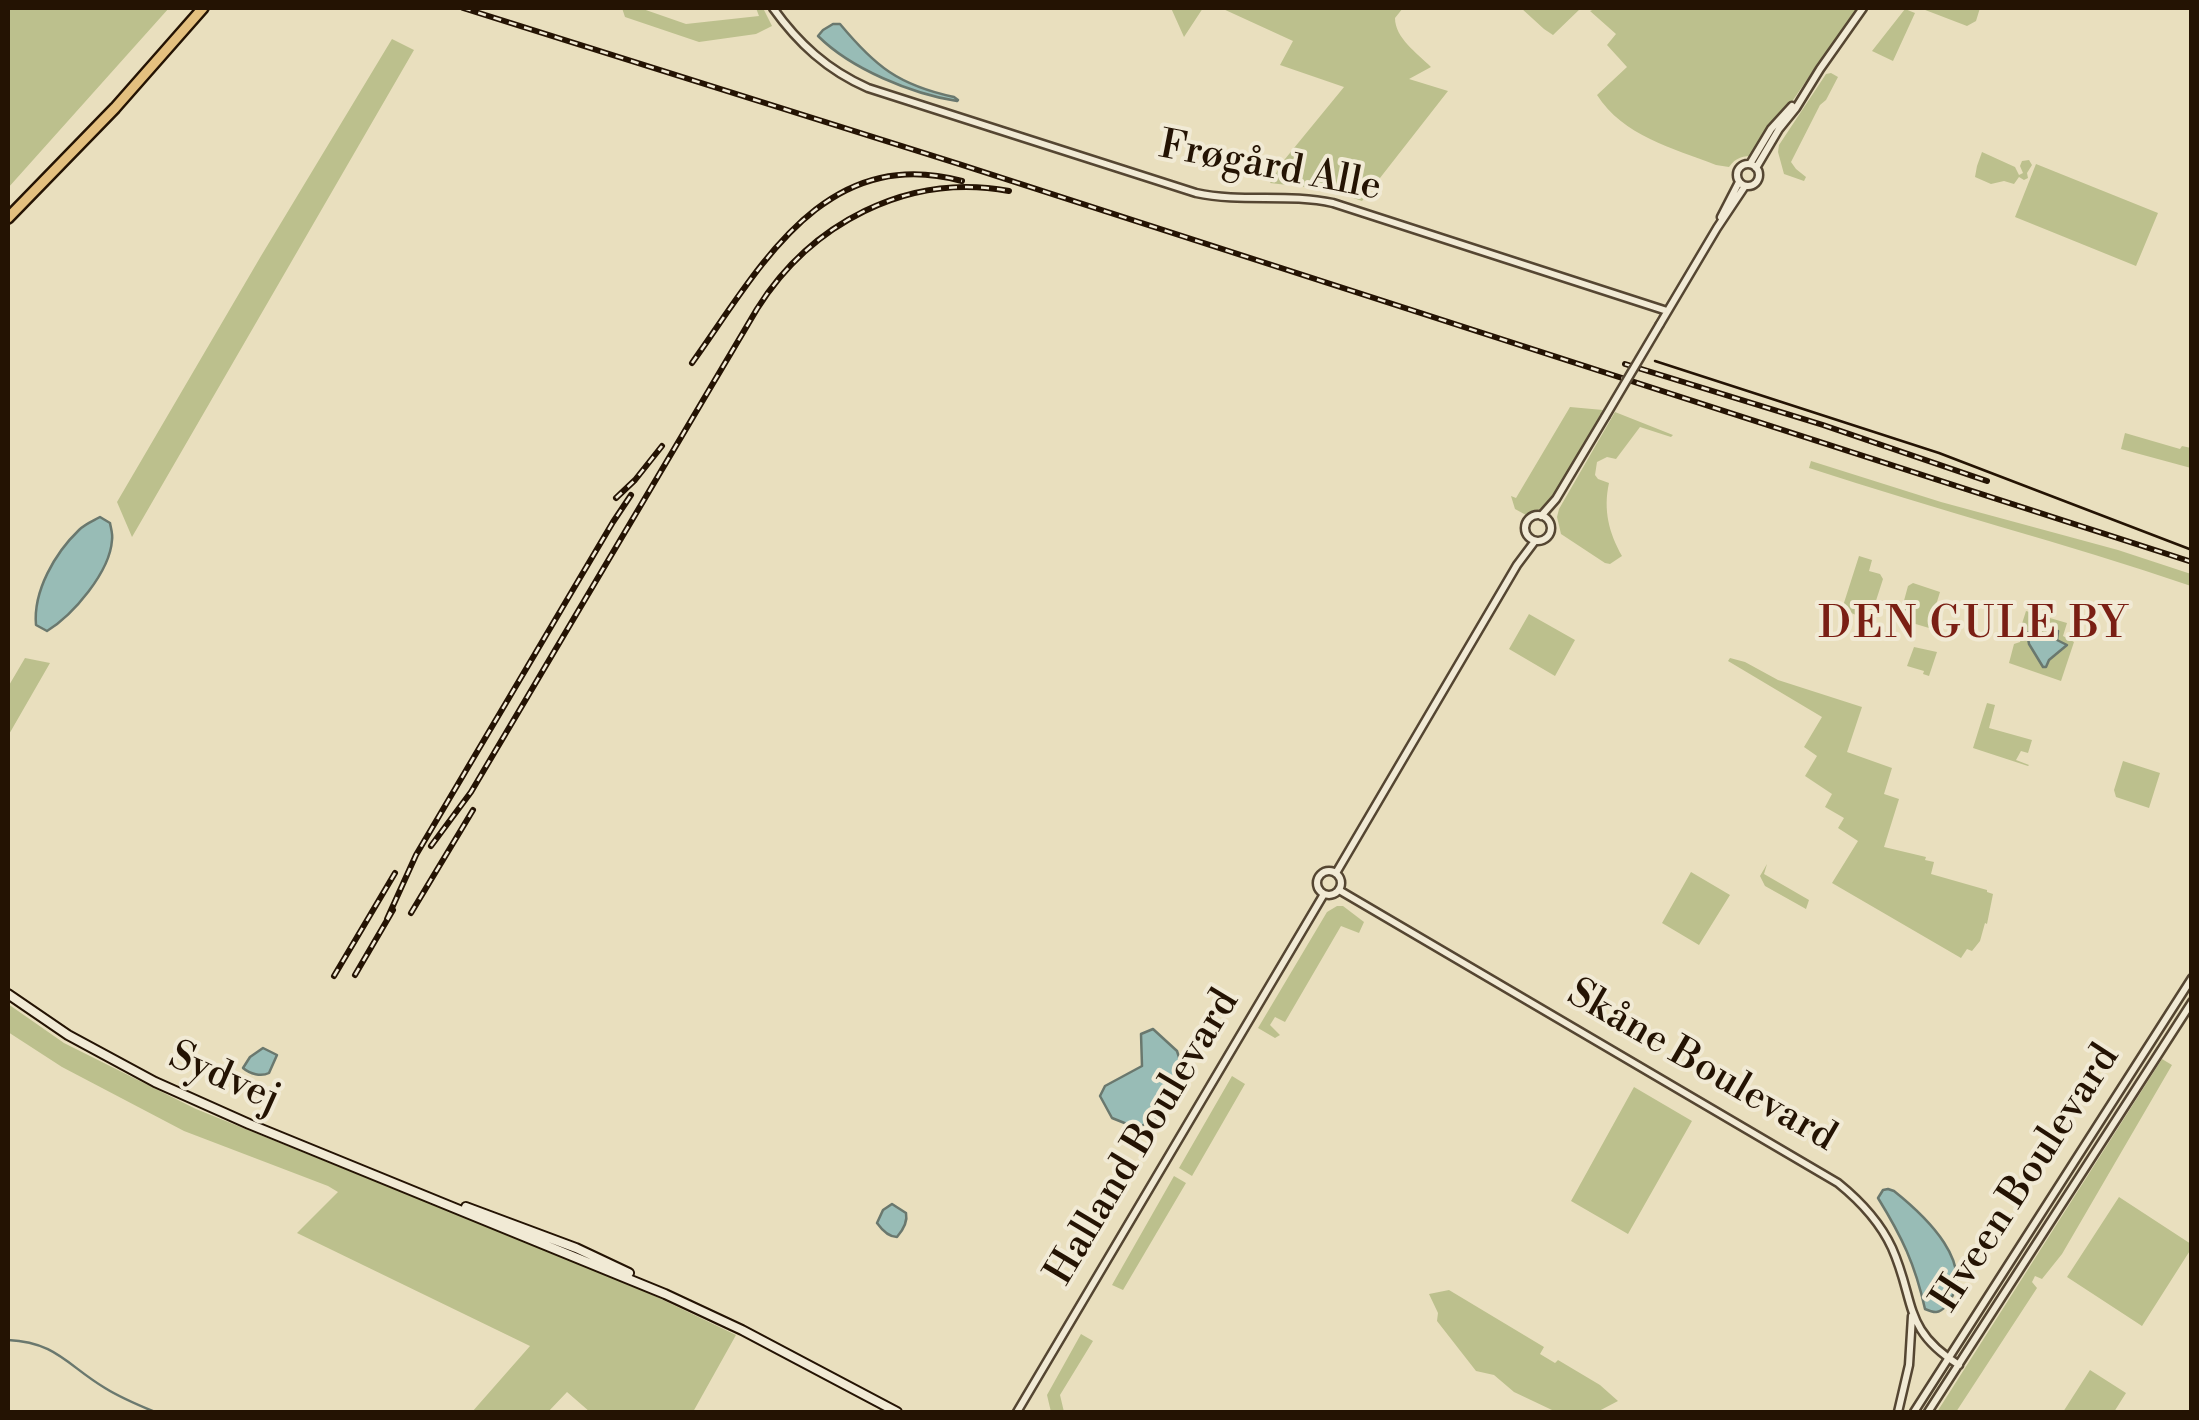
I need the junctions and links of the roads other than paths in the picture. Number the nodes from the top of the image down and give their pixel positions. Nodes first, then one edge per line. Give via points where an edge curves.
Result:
1 (203, 8) edge
2 (773, 8) edge
3 (1863, 8) edge
4 (1753, 166) junction
5 (1742, 184) junction
6 (8, 218) edge
7 (1667, 311) junction
8 (1545, 519) junction
9 (1532, 539) junction
10 (1336, 873) junction
11 (1340, 890) junction
12 (1324, 894) junction
13 (2192, 978) edge
14 (8, 994) edge
15 (2192, 1002) edge
16 (1912, 1315) junction
17 (1948, 1358) junction
18 (1959, 1365) junction
19 (897, 1412) edge
20 (1017, 1412) edge
21 (1898, 1412) edge
22 (1914, 1412) edge
23 (1928, 1412) edge

1 - 6 highway
2 - 7 street, Frøgård Alle via 816,57 868,88 1196,193 1333,203
3 - 4 street
4 - 5 street via 1757,181
4 - 5 street via 1738,169
5 - 7 street
7 - 8 street, bridge
8 - 9 street via 1549,535
8 - 9 street via 1527,522
9 - 10 street
10 - 11 street
10 - 12 street via 1318,876
11 - 12 street
11 - 16 street, Skåne Boulevard via 1838,1183 1890,1245
12 - 20 street, Halland Boulevard
13 - 17 street, Hveen Boulevard
14 - 19 main road, Sydvej via 154,1082 428,1196 576,1248
15 - 18 street, Hveen Boulevard
16 - 17 street, Skåne Boulevard
16 - 21 street
17 - 18 street, Skåne Boulevard
17 - 22 street, Hveen Boulevard
18 - 23 street, Hveen Boulevard

